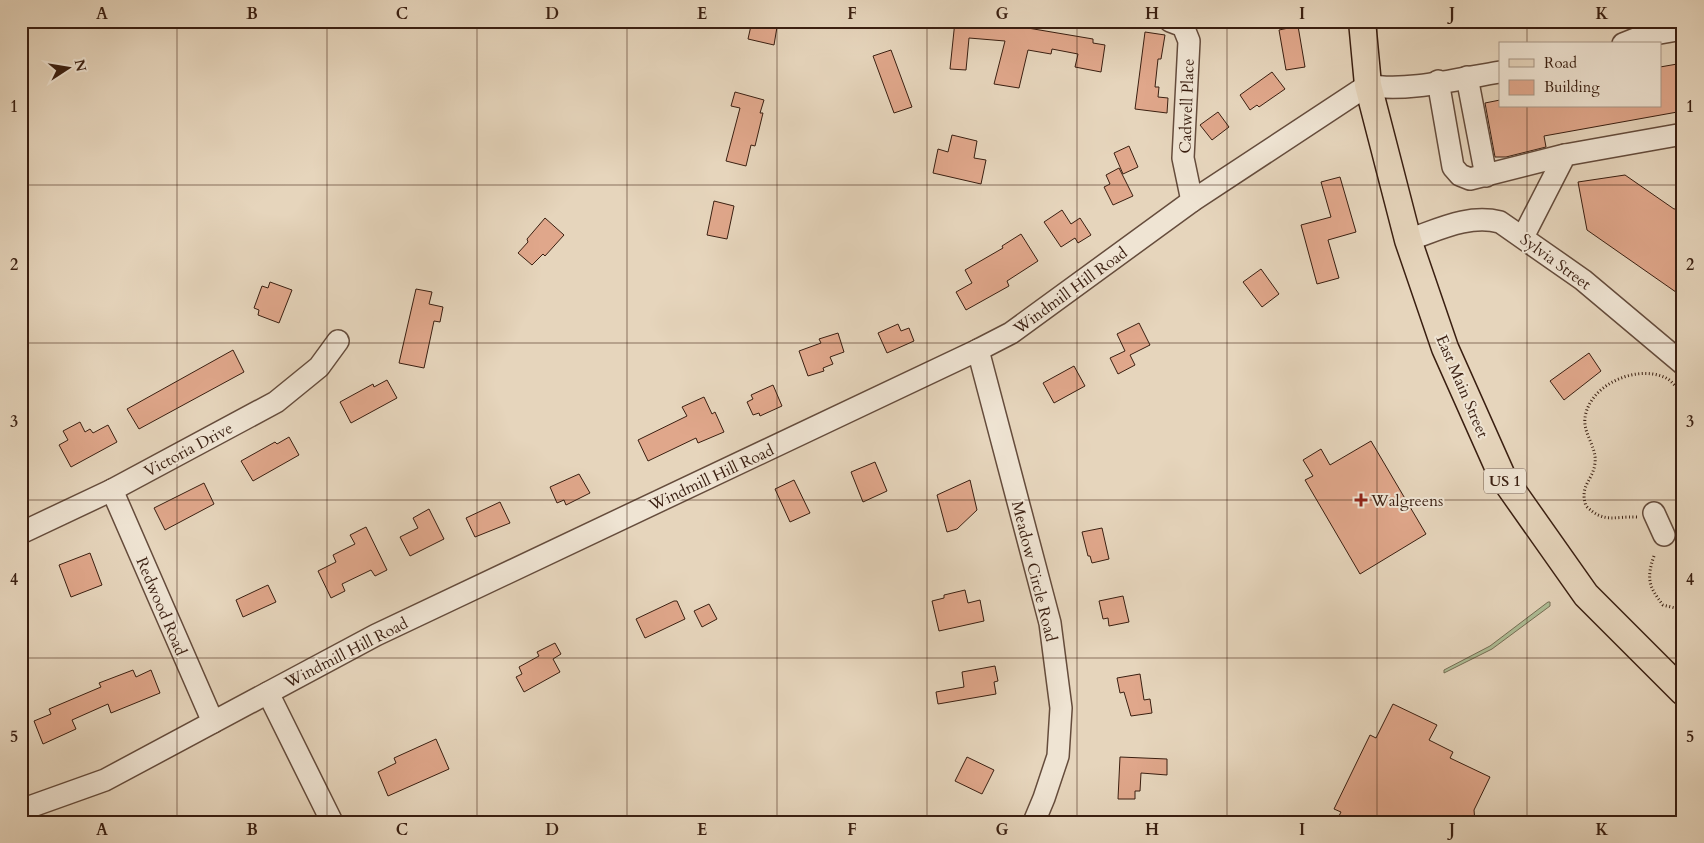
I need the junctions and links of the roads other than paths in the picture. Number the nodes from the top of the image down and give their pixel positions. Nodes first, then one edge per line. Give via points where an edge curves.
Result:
1 (1170, 21) edge
2 (1362, 21) edge
3 (1683, 30) edge
4 (1628, 42) edge
5 (1499, 72) edge
6 (1467, 77) junction
7 (1438, 81) junction
8 (1368, 85) junction
9 (1683, 134) edge
10 (1565, 155) junction
11 (1486, 176) junction
12 (1192, 201) junction
13 (1523, 237) junction
14 (1408, 240) junction
15 (338, 341) dead end
16 (978, 350) junction
17 (1683, 364) edge
18 (112, 490) junction
19 (1646, 515) road end
20 (21, 533) edge
21 (1664, 536) dead end
22 (1683, 692) edge
23 (268, 693) junction
24 (213, 722) junction
25 (21, 810) edge
26 (332, 822) edge
27 (1034, 822) edge

1 - 12 street, Cadwell Place via 1183,26 1189,41 1183,158
2 - 8 main road, East Main Street / US 1
3 - 4 street via 1643,36
5 - 6 street
6 - 7 street
6 - 11 street
7 - 8 street via 1382,88
7 - 11 street via 1454,167 1460,175 1470,179
8 - 12 street, Windmill Hill Road
8 - 14 main road, East Main Street / US 1
9 - 10 street
10 - 11 street
10 - 13 street
12 - 16 street, Windmill Hill Road via 1011,333
13 - 14 street, Sylvia Street via 1500,222 1479,218
13 - 17 street, Sylvia Street via 1583,280
14 - 22 main road, East Main Street / US 1 via 1445,348 1502,476 1586,595
15 - 18 street, Victoria Drive via 319,367 276,402
16 - 23 street, Windmill Hill Road via 376,635
16 - 27 street, Meadow Circle Road via 1050,623 1061,708 1058,756
18 - 20 street, Victoria Drive
18 - 24 street, Redwood Road
19 - 21 street
23 - 24 street, Windmill Hill Road
23 - 26 street
24 - 25 street, Windmill Hill Road via 105,780

